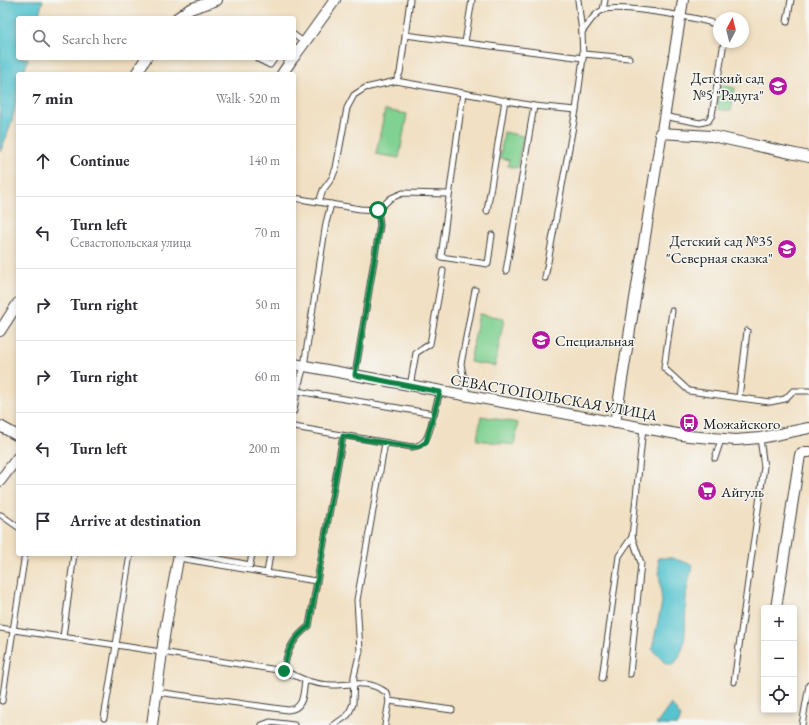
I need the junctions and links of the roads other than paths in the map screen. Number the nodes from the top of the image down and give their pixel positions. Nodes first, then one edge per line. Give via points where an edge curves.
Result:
1 (218, 0) edge
2 (335, 0) edge
3 (410, 0) edge
4 (472, 0) edge
5 (578, 0) edge
6 (605, 0) edge
7 (683, 0) edge
8 (791, 0) edge
9 (603, 10) junction
10 (180, 16) edge
11 (680, 17) junction
12 (787, 22) dead end
13 (713, 25) edge
14 (582, 32) junction
15 (405, 34) junction
16 (296, 35) edge
17 (305, 42) junction
18 (465, 42) junction
19 (723, 48) edge
20 (296, 55) edge
21 (583, 56) junction
22 (629, 58) dead end
23 (145, 60) edge
24 (261, 60) edge
25 (274, 60) edge
26 (292, 60) edge
27 (137, 72) edge
28 (284, 72) edge
29 (396, 81) junction
30 (463, 93) junction
31 (505, 100) junction
32 (534, 106) junction
33 (576, 110) junction
34 (663, 116) junction
35 (660, 133) junction
36 (809, 157) edge
37 (448, 194) junction
38 (296, 198) edge
39 (319, 202) junction
40 (331, 204) junction
41 (378, 210) junction
42 (487, 211) dead end
43 (492, 235) dead end
44 (442, 271) dead end
45 (506, 271) dead end
46 (545, 278) dead end
47 (475, 290) dead end
48 (16, 306) edge
49 (672, 310) dead end
50 (0, 331) edge
51 (747, 332) dead end
52 (299, 365) edge
53 (355, 375) junction
54 (410, 386) junction
55 (298, 391) junction
56 (809, 391) edge
57 (440, 392) junction
58 (467, 396) junction
59 (739, 398) junction
60 (296, 401) edge
61 (434, 414) junction
62 (615, 423) junction
63 (0, 426) edge
64 (296, 427) edge
65 (643, 428) junction
66 (809, 428) edge
67 (16, 435) edge
68 (343, 436) junction
69 (760, 438) junction
70 (721, 440) junction
71 (385, 442) junction
72 (809, 452) edge
73 (715, 458) dead end
74 (16, 459) edge
75 (0, 482) edge
76 (1, 515) edge
77 (16, 526) edge
78 (632, 537) junction
79 (25, 556) edge
80 (74, 556) edge
81 (130, 556) edge
82 (179, 556) edge
83 (207, 556) edge
84 (252, 556) edge
85 (270, 556) edge
86 (267, 573) junction
87 (316, 581) junction
88 (776, 605) edge
89 (0, 628) edge
90 (14, 630) junction
91 (63, 637) junction
92 (116, 645) junction
93 (162, 652) junction
94 (284, 671) junction
95 (630, 674) dead end
96 (602, 678) dead end
97 (305, 680) junction
98 (354, 682) junction
99 (734, 682) dead end
100 (809, 685) edge
101 (157, 692) junction
102 (2, 701) dead end
103 (389, 701) junction
104 (452, 710) dead end
105 (104, 718) dead end
106 (152, 725) edge
107 (262, 725) edge
108 (294, 725) edge
109 (334, 725) edge
110 (385, 725) edge
111 (802, 725) edge

1 - 10 street via 190,9
2 - 17 street
3 - 15 lane
4 - 18 lane
5 - 14 lane
6 - 9 lane
7 - 11 street
8 - 12 lane
9 - 11 lane via 647,10
9 - 14 lane
11 - 13 lane
11 - 34 street
14 - 21 lane
15 - 18 lane
15 - 29 lane via 400,72
16 - 17 lane
17 - 20 street
18 - 21 lane
19 - 34 lane via 712,115 708,121 700,123
21 - 22 lane
21 - 33 lane
23 - 27 street
24 - 25 lane via 270,65
26 - 28 street
29 - 30 lane
29 - 39 lane via 365,88 354,95 347,108 336,168
30 - 31 lane
30 - 37 lane
31 - 32 lane
31 - 42 lane
32 - 33 lane
32 - 45 lane
33 - 46 lane
34 - 35 street
35 - 36 street via 712,136
35 - 62 street
37 - 41 lane via 403,193 391,198
37 - 43 lane via 441,257 488,264
38 - 39 lane
39 - 40 lane
40 - 41 lane
40 - 52 lane
41 - 53 lane via 380,225
44 - 54 lane via 430,344 416,353
47 - 58 lane via 461,364
48 - 50 street
49 - 59 lane via 664,368 689,391
51 - 59 lane
52 - 53 street, СЕВАСТОПОЛЬСКАЯ УЛИЦА
52 - 55 lane
53 - 54 street, СЕВАСТОПОЛЬСКАЯ УЛИЦА
54 - 57 street, СЕВАСТОПОЛЬСКАЯ УЛИЦА
55 - 60 lane
55 - 61 lane
56 - 59 lane via 793,391 785,399 770,402
57 - 58 street, СЕВАСТОПОЛЬСКАЯ УЛИЦА
57 - 61 lane
58 - 62 street, СЕВАСТОПОЛЬСКАЯ УЛИЦА
61 - 71 lane via 426,442 420,446
62 - 65 street, СЕВАСТОПОЛЬСКАЯ УЛИЦА
63 - 67 street
64 - 68 lane
65 - 70 street, СЕВАСТОПОЛЬСКАЯ УЛИЦА
65 - 78 lane
66 - 69 street, СЕВАСТОПОЛЬСКАЯ УЛИЦА
68 - 71 lane
68 - 87 lane
69 - 70 street, СЕВАСТОПОЛЬСКАЯ УЛИЦА
69 - 99 lane via 764,467
70 - 73 lane
71 - 98 lane via 357,600 360,651
72 - 88 street via 800,455
74 - 75 street
76 - 77 lane
78 - 95 lane via 641,563
78 - 96 lane via 620,556
79 - 90 lane
80 - 91 lane
81 - 92 lane
82 - 86 lane
82 - 93 street
83 - 84 lane via 250,565
85 - 86 lane
86 - 87 lane
87 - 94 lane via 309,626 292,643
89 - 90 lane
90 - 91 lane
90 - 102 lane
91 - 92 lane
92 - 93 lane
92 - 105 lane
93 - 94 lane
93 - 101 street
94 - 97 lane
97 - 98 lane via 332,685
97 - 101 lane via 301,704 295,710
98 - 103 lane via 378,686 387,693
98 - 109 lane via 353,704 348,715
100 - 111 lane
101 - 106 street
103 - 104 lane
103 - 110 lane
107 - 108 lane via 270,722

